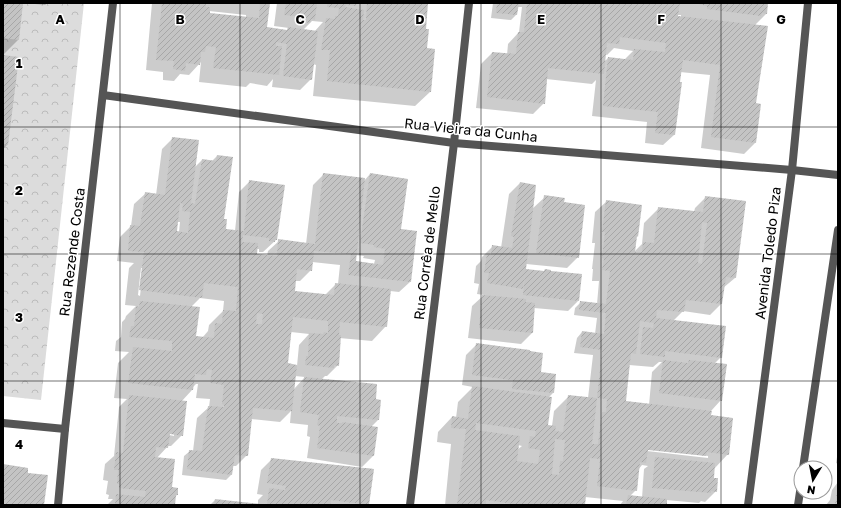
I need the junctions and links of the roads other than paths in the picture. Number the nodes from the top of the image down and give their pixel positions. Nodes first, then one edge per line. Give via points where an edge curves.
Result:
1 (113, 3) edge
2 (469, 3) edge
3 (808, 3) edge
4 (103, 95) junction
5 (454, 143) junction
6 (792, 170) junction
7 (838, 175) edge
8 (838, 230) edge
9 (3, 423) edge
10 (65, 429) junction
11 (804, 460) edge
12 (58, 505) edge
13 (410, 505) edge
14 (748, 505) edge

1 - 4 street, Rua Rezende Costa
2 - 5 street, Rua Corrêa de Mello
3 - 6 street, Avenida Toledo Piza
4 - 5 street, Rua Vieira da Cunha
4 - 10 street, Rua Rezende Costa
5 - 6 street, Rua Vieira da Cunha
5 - 13 street, Rua Corrêa de Mello
6 - 7 street, Rua Vieira da Cunha
6 - 14 street, Avenida Toledo Piza
8 - 11 street
9 - 10 street
10 - 12 street, Rua Rezende Costa

